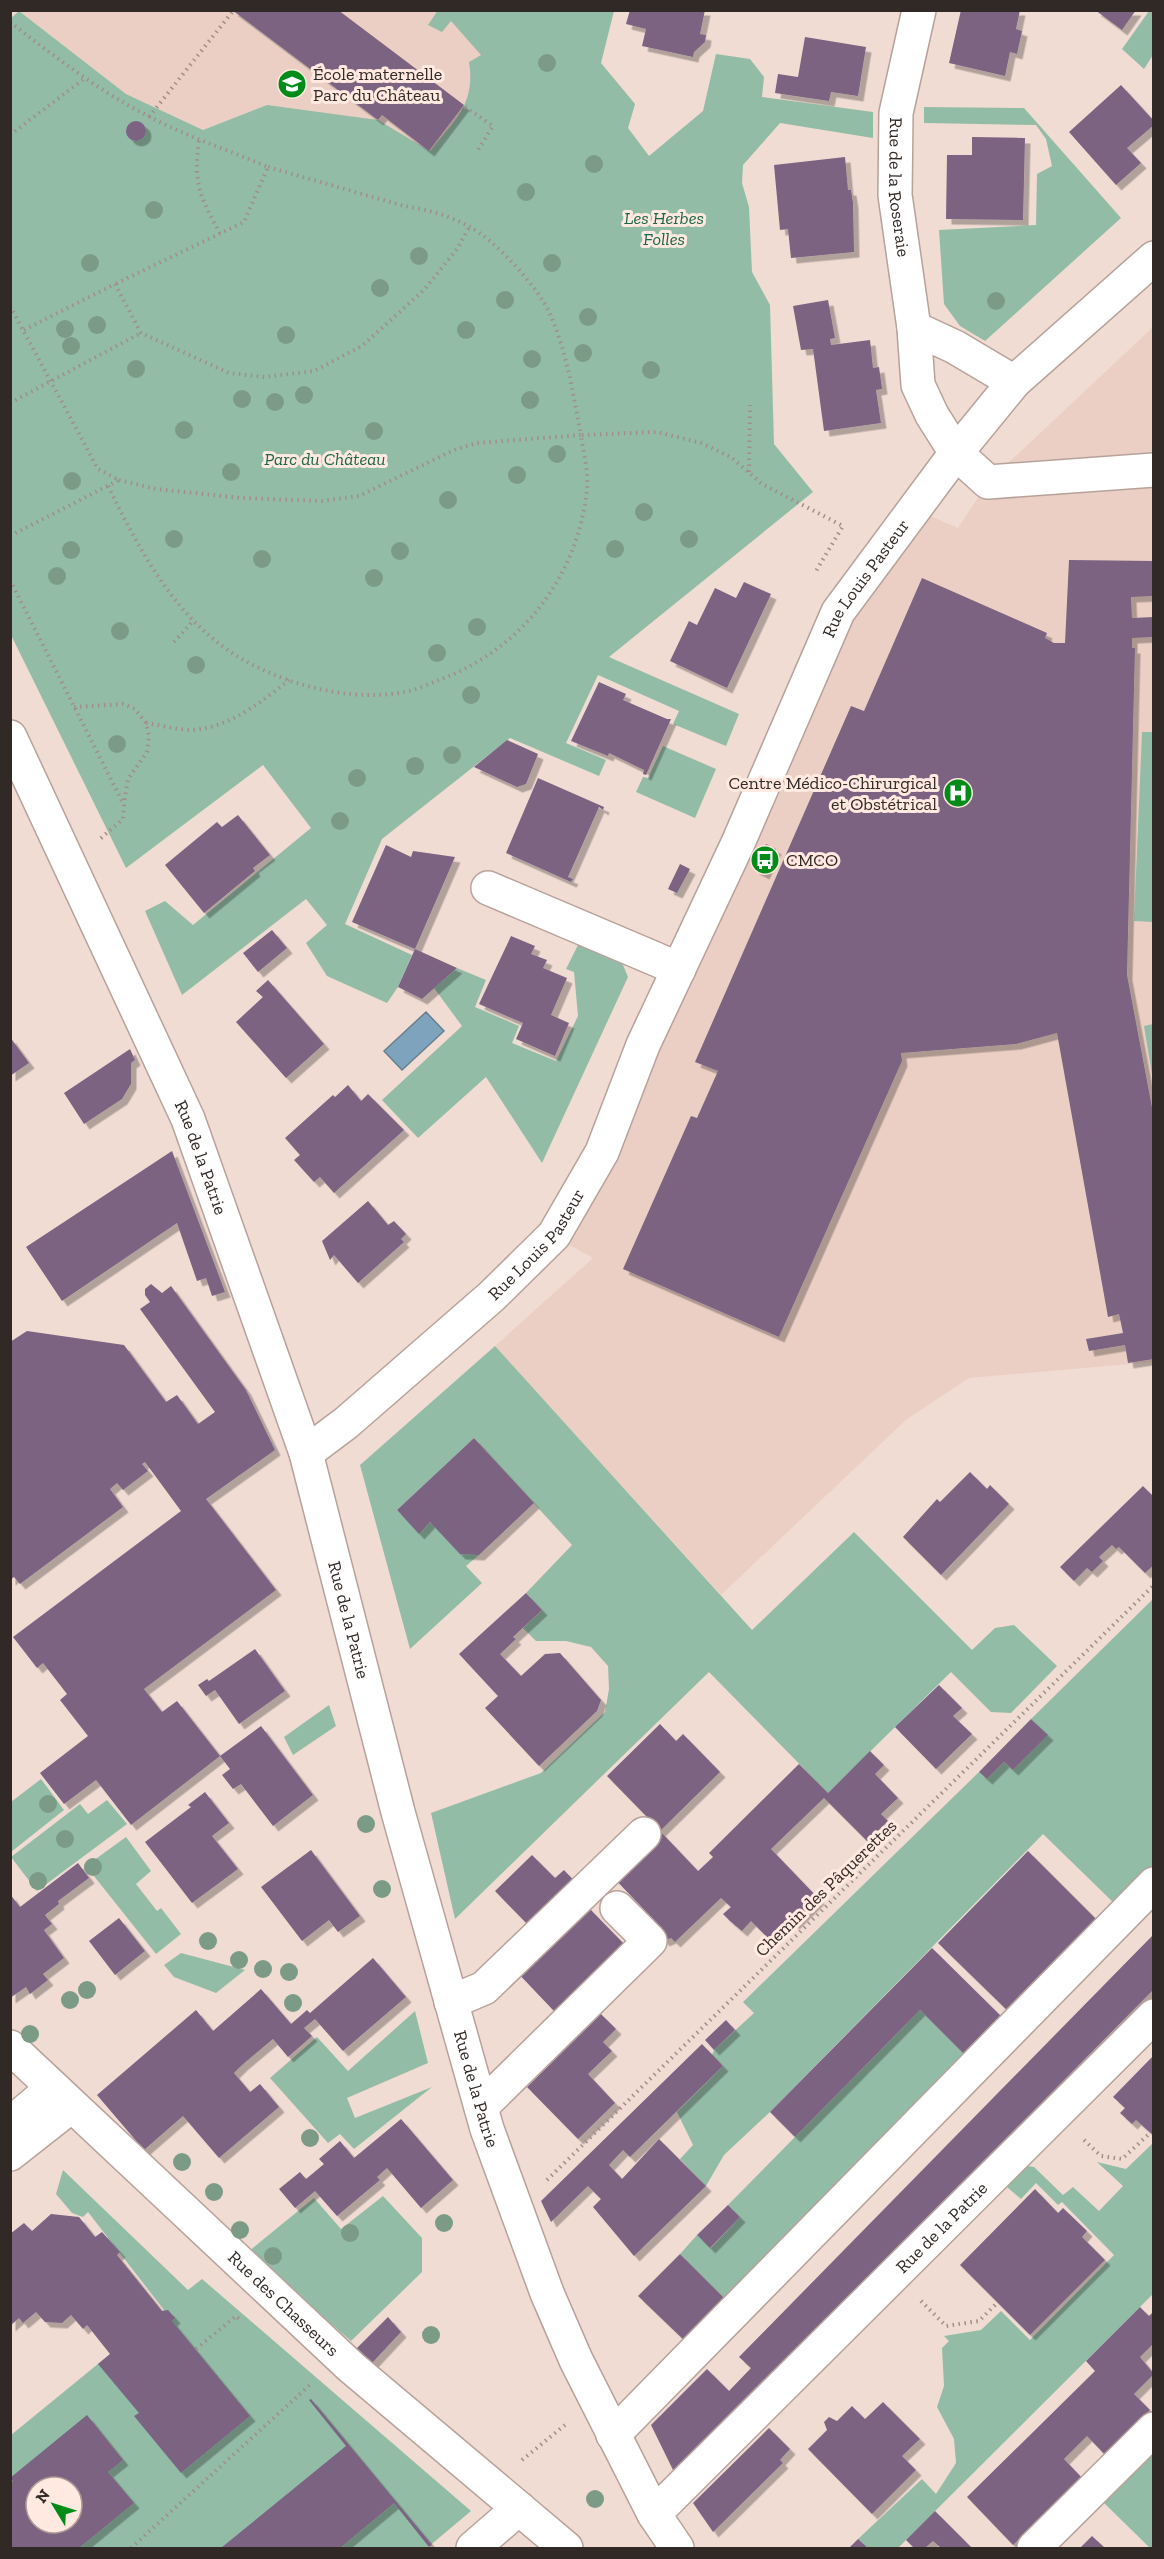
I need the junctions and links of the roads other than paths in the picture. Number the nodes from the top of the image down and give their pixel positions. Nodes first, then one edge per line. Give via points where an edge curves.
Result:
1 (919, 10) edge
2 (1154, 258) edge
3 (914, 328) junction
4 (1014, 382) junction
5 (956, 453) junction
6 (1154, 470) edge
7 (10, 737) edge
8 (488, 888) dead end
9 (679, 969) junction
10 (306, 1453) junction
11 (644, 1834) dead end
12 (1154, 1884) edge
13 (617, 1908) dead end
14 (451, 2002) junction
15 (1154, 2016) edge
16 (10, 2047) edge
17 (62, 2097) junction
18 (481, 2107) junction
19 (10, 2124) edge
20 (10, 2154) edge
21 (1154, 2429) edge
22 (614, 2435) junction
23 (519, 2508) junction
24 (654, 2514) junction
25 (473, 2548) edge
26 (566, 2548) edge
27 (677, 2548) edge
28 (1035, 2548) edge

1 - 3 street, Rue de la Roseraie via 896,113 895,195
2 - 4 street, Rue Louis Pasteur
3 - 4 street
3 - 5 street, Rue de la Roseraie via 918,385
4 - 5 street, Rue Louis Pasteur
5 - 6 street, Rue de la Roseraie via 988,482
5 - 9 street, Rue Louis Pasteur via 838,612
7 - 10 street, Rue de la Patrie via 188,1119
8 - 9 street
9 - 10 street, Rue Louis Pasteur via 643,1046 602,1152 554,1235 492,1296
10 - 14 street, Rue de la Patrie
11 - 14 street via 484,1988
12 - 22 street
13 - 18 street via 650,1941
14 - 18 street, Rue de la Patrie
15 - 24 street, Rue de la Patrie
16 - 17 street, Rue des Chasseurs
17 - 19 street
17 - 20 street
17 - 23 street, Rue des Chasseurs via 337,2355
18 - 22 street, Rue de la Patrie via 547,2293
21 - 28 street
22 - 24 street, Rue de la Patrie
23 - 25 street
23 - 26 street, Rue des Chasseurs
24 - 27 street, Rue de la Patrie

